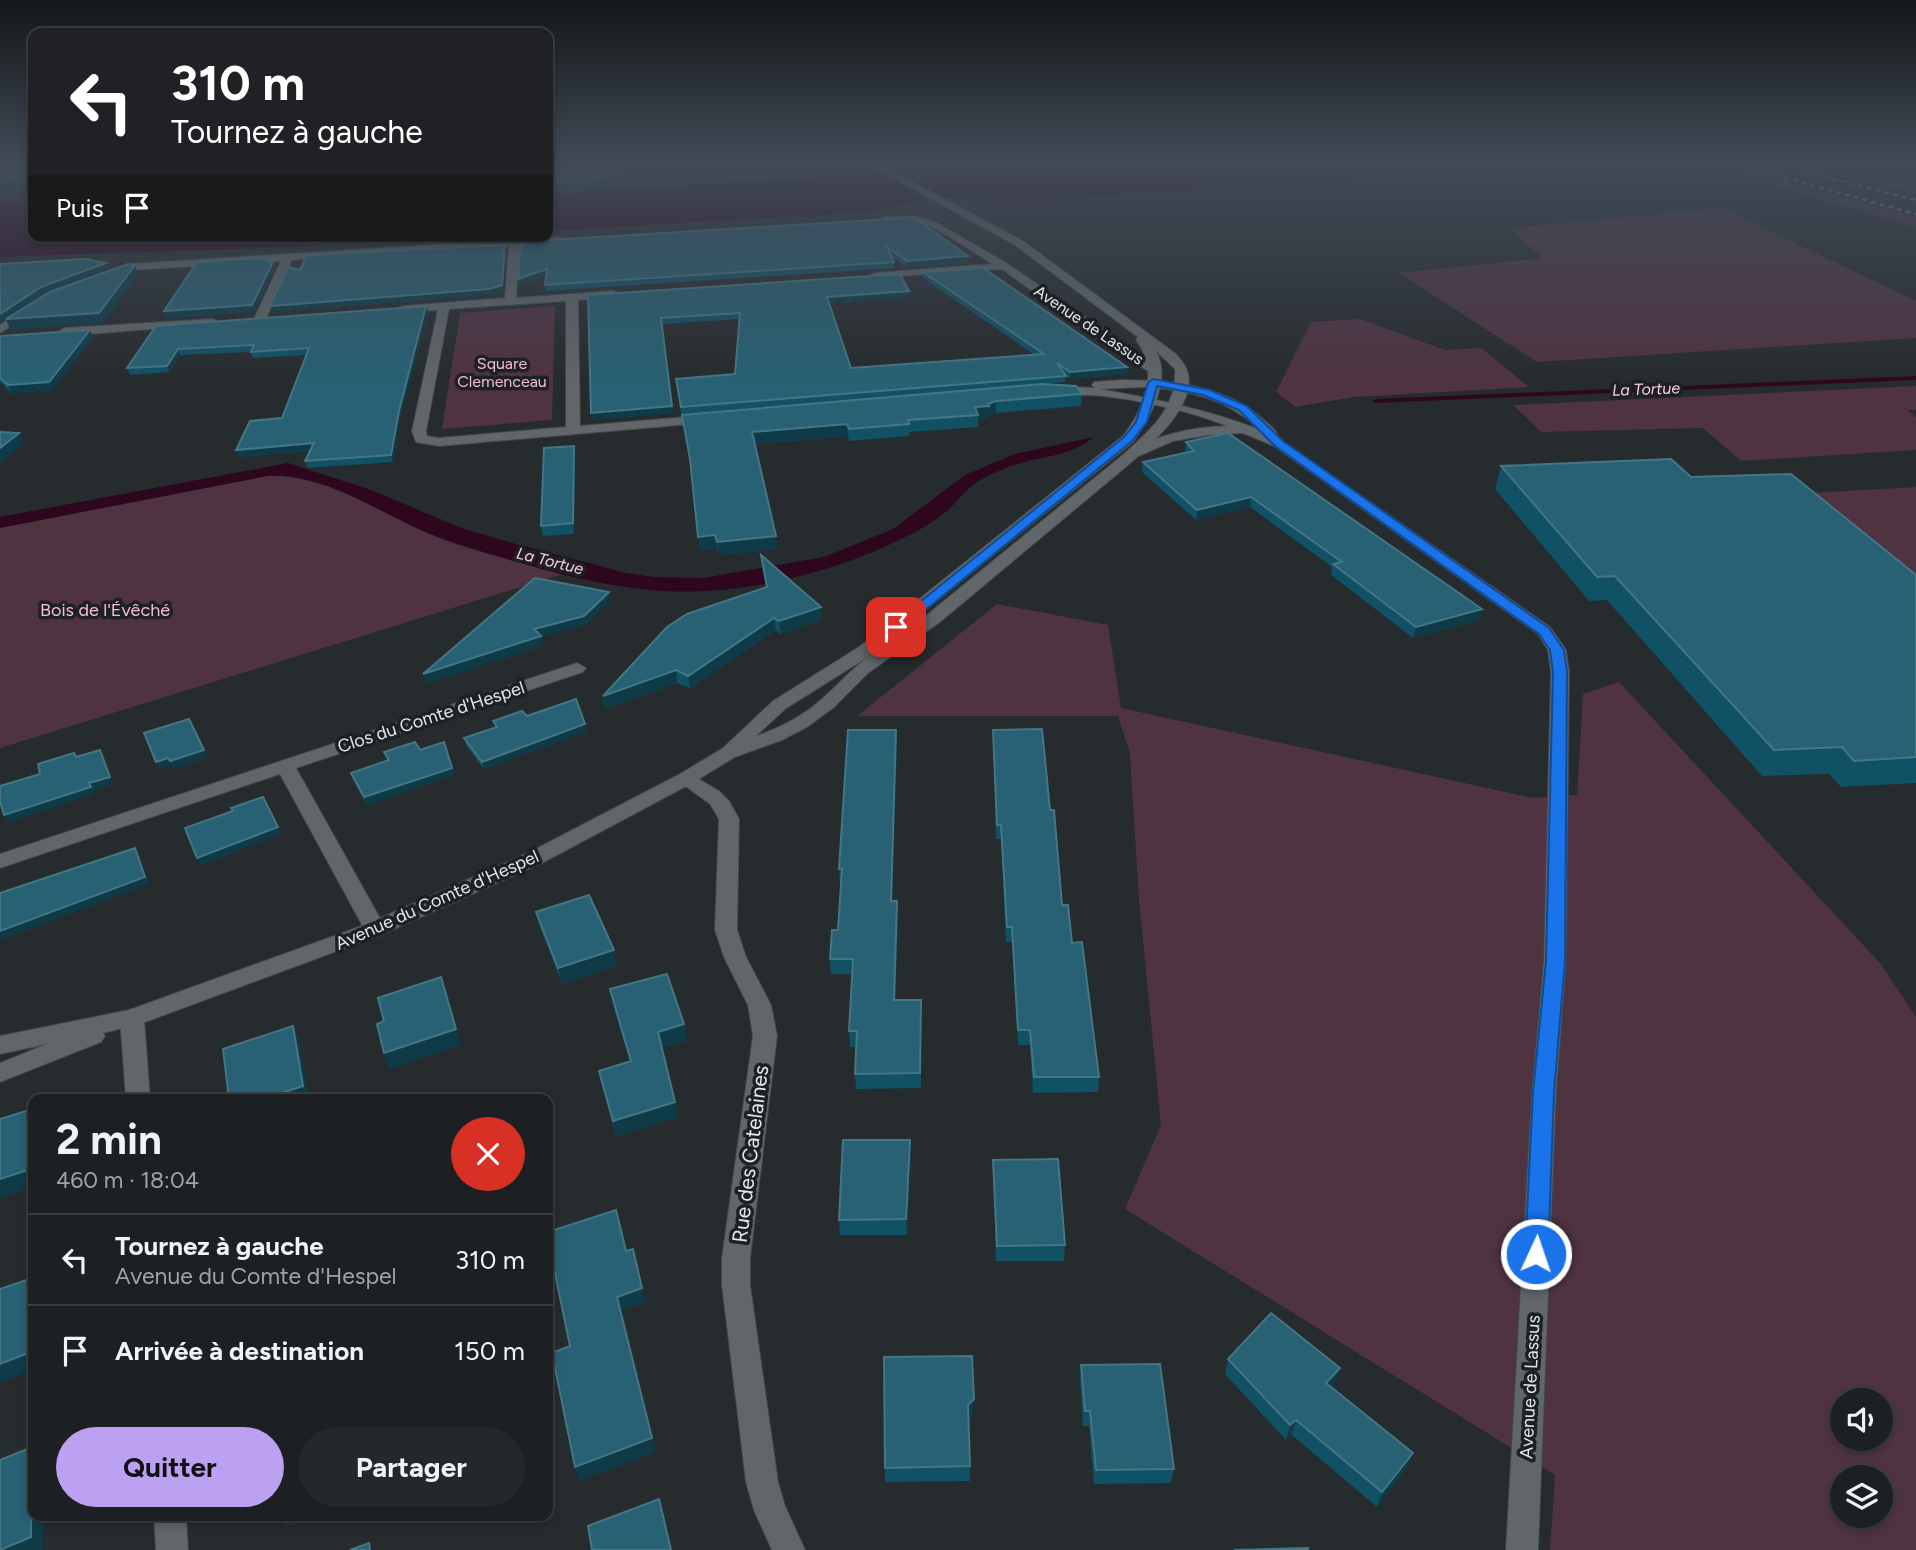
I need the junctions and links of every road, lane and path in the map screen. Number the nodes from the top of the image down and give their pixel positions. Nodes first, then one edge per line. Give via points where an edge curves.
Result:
1 (956, 238) edge
2 (1009, 238) edge
3 (575, 239) edge
4 (553, 240) edge
5 (529, 242) edge
6 (514, 243) junction
7 (288, 257) junction
8 (1004, 267) junction
9 (106, 276) edge
10 (859, 277) edge
11 (627, 293) edge
12 (572, 297) junction
13 (510, 301) junction
14 (41, 302) edge
15 (444, 306) junction
16 (391, 309) edge
17 (273, 318) edge
18 (226, 321) edge
19 (1127, 324) junction
20 (0, 330) edge
21 (53, 333) edge
22 (13, 336) edge
23 (0, 337) edge
24 (1152, 385) junction
25 (1182, 386) junction
26 (1175, 407) junction
27 (724, 417) edge
28 (573, 431) junction
29 (1251, 431) junction
30 (1279, 443) junction
31 (1129, 457) junction
32 (577, 668) dead end
33 (728, 752) junction
34 (285, 765) junction
35 (687, 778) junction
36 (0, 861) edge
37 (375, 929) junction
38 (132, 1018) junction
39 (0, 1045) edge
40 (0, 1073) edge
41 (138, 1094) edge
42 (170, 1521) edge
43 (172, 1550) edge
44 (789, 1550) edge
45 (1522, 1550) edge

1 - 8 street, Avenue de Lassus
2 - 19 street
3 - 4 street
5 - 6 street
6 - 7 street
6 - 13 street
7 - 9 street via 131,267
7 - 17 street via 255,319
8 - 10 street
8 - 24 street, Avenue de Lassus via 1122,350
11 - 12 street
12 - 13 street
12 - 28 street
13 - 15 street
14 - 20 street
15 - 16 street
15 - 28 street via 418,431 421,439 439,442
18 - 21 street
19 - 24 street via 1155,360
19 - 25 street via 1178,363
22 - 23 street
24 - 24 street via 1042,389 1097,392
24 - 25 street, Avenue de Lassus
24 - 26 street, Avenue de Lassus
24 - 33 street, Avenue du Comte d'Hespel via 1142,422 1102,462 865,651 779,705
25 - 26 street, Avenue du Comte d'Hespel
25 - 30 street, Avenue de Lassus via 1243,408
26 - 29 street, Avenue de Lassus
26 - 31 street, Avenue du Comte d'Hespel
27 - 28 street
29 - 30 street, Avenue de Lassus
29 - 31 street, Avenue de Lassus via 1183,434 1158,440
30 - 45 street, Avenue de Lassus via 1544,631 1560,659 1556,961 1544,1092
31 - 33 street, Avenue du Comte d'Hespel via 933,618 862,669 816,713 775,736
32 - 34 street, Clos du Comte d'Hespel
33 - 35 street, Avenue du Comte d'Hespel
34 - 36 street, Clos du Comte d'Hespel
34 - 37 street
35 - 37 street, Avenue du Comte d'Hespel via 535,858
35 - 44 street, Rue des Catelaines via 714,795 729,819 726,930 764,1017 736,1285 762,1482
37 - 38 street, Avenue du Comte d'Hespel
38 - 39 street, Avenue du Comte d'Hespel
38 - 40 street, Avenue du Comte d'Hespel
38 - 41 street
42 - 43 street

